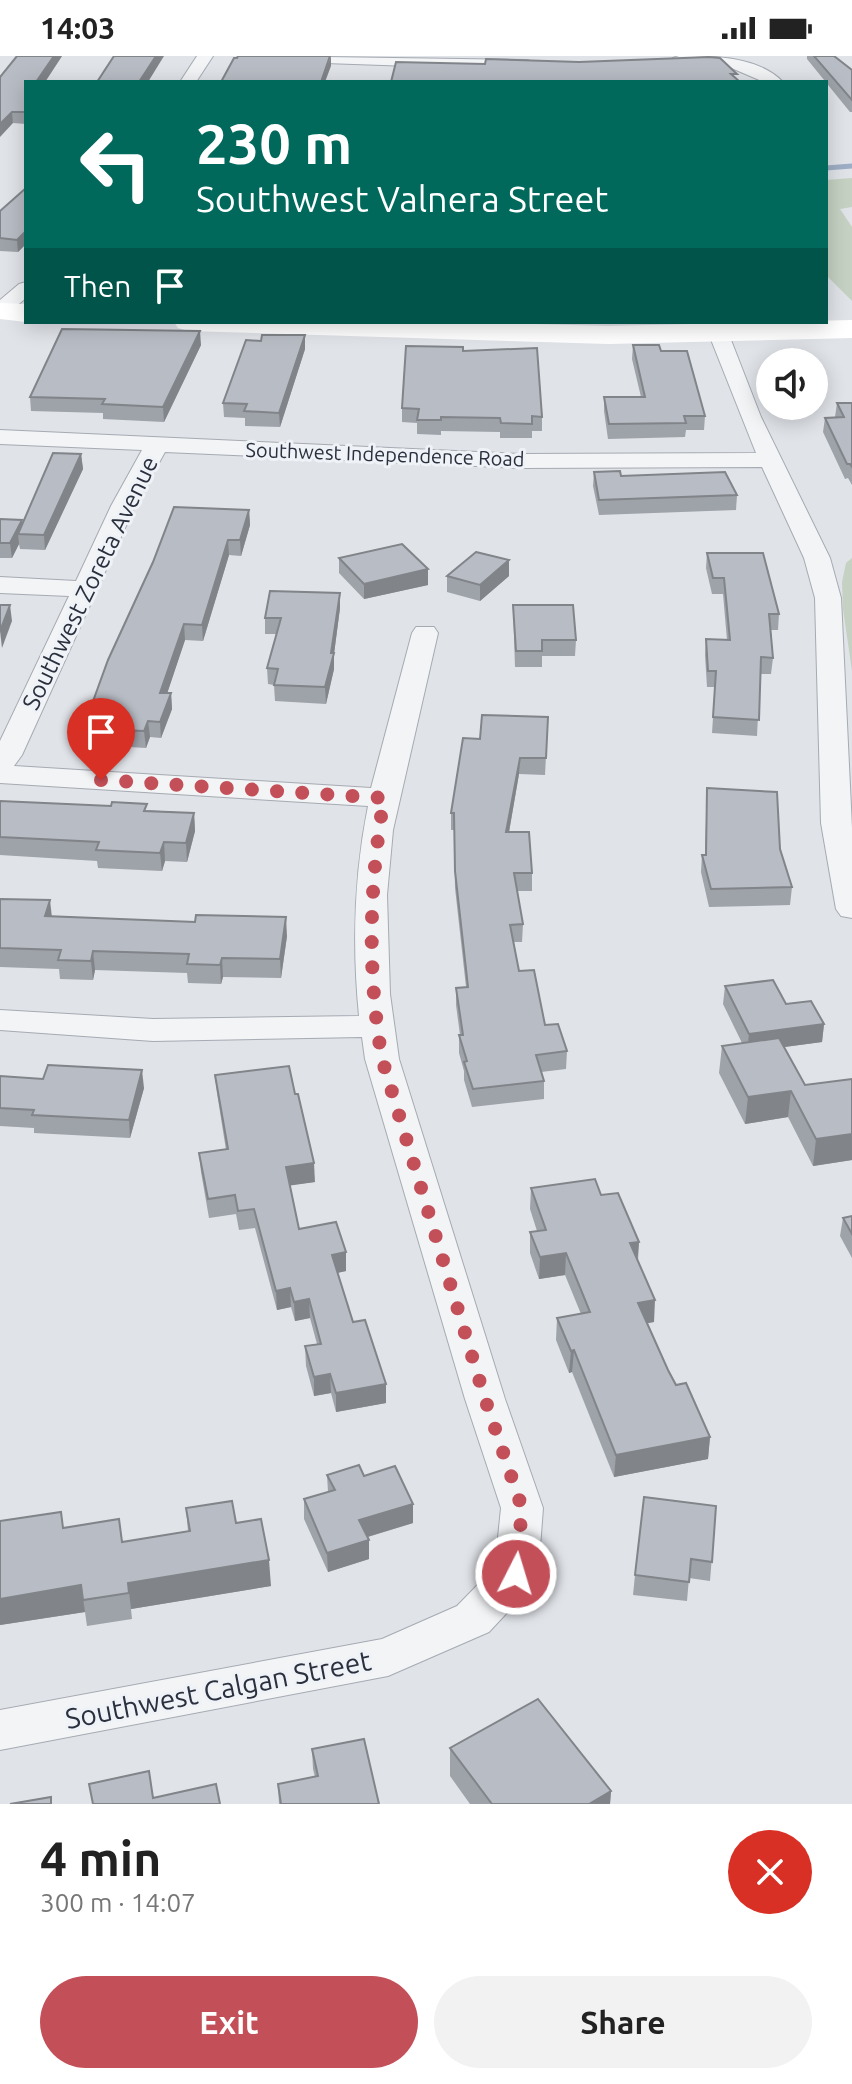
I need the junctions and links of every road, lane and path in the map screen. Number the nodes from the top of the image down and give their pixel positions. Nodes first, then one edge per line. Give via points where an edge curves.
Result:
1 (205, 56) edge
2 (268, 56) edge
3 (664, 62) edge
4 (548, 65) edge
5 (189, 80) edge
6 (772, 80) edge
7 (24, 290) edge
8 (0, 310) edge
9 (24, 313) edge
10 (244, 324) edge
11 (717, 328) edge
12 (852, 329) edge
13 (0, 437) edge
14 (157, 445) junction
15 (771, 460) junction
16 (0, 585) edge
17 (84, 589) junction
18 (425, 633) dead end
19 (0, 764) edge
20 (0, 774) edge
21 (384, 798) junction
22 (852, 909) edge
23 (0, 1020) edge
24 (376, 1026) junction
25 (0, 1730) edge

1 - 5 street
2 - 4 street
3 - 6 street via 736,63
7 - 8 street
8 - 9 street
10 - 11 street via 494,333
11 - 12 street
11 - 15 street
13 - 14 street, Southwest Independence Road
14 - 15 street, Southwest Independence Road via 521,461
14 - 17 street, Southwest Zoreta Avenue
15 - 22 street via 817,558 828,598 836,823
16 - 17 street
17 - 19 street, Southwest Zoreta Avenue
18 - 21 street, Southwest Calgan Street
20 - 21 street
21 - 24 street, Southwest Calgan Street via 373,859 370,946
23 - 24 street via 153,1030
24 - 25 street, Southwest Calgan Street via 522,1508 516,1574 473,1619 388,1657

